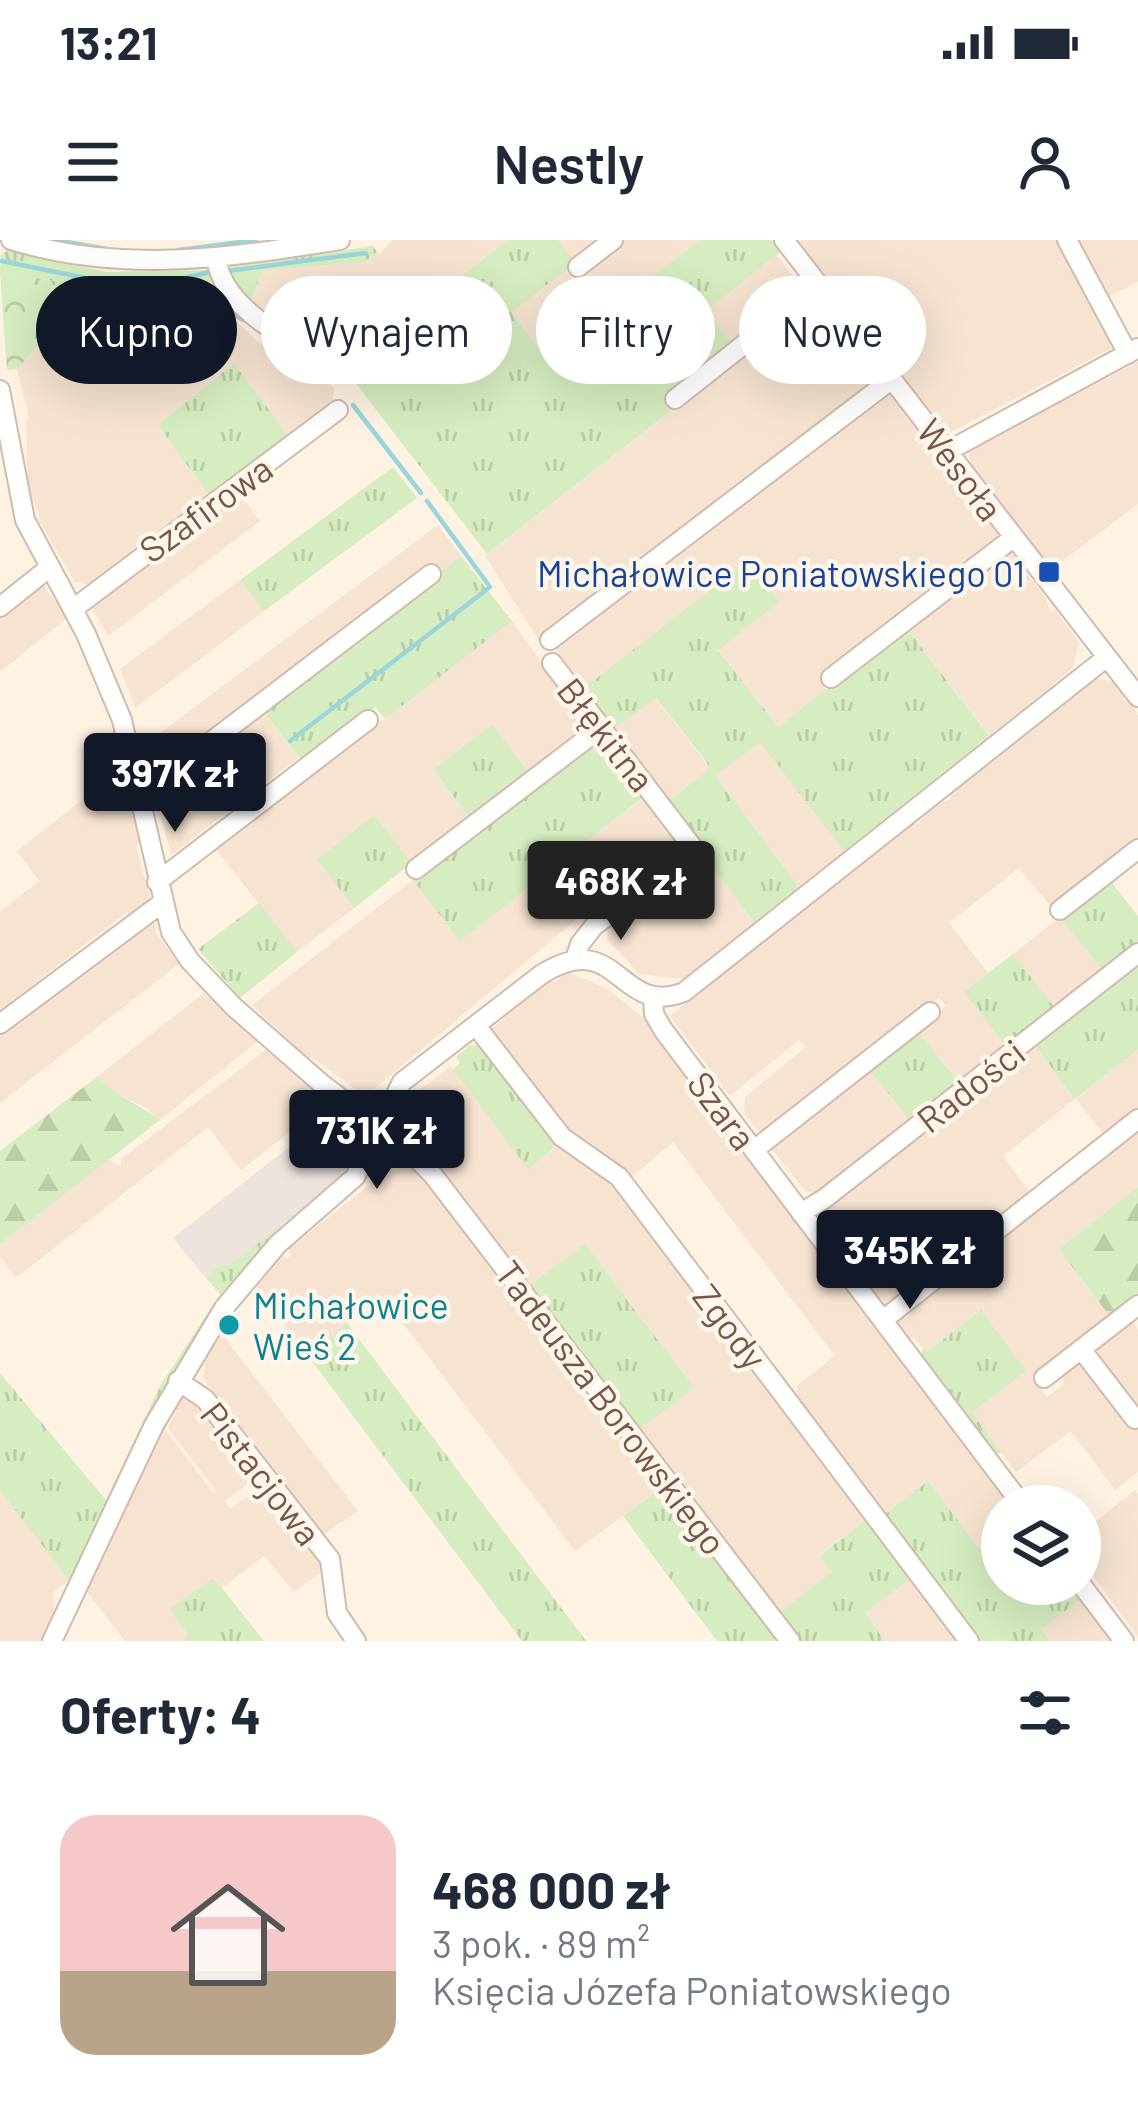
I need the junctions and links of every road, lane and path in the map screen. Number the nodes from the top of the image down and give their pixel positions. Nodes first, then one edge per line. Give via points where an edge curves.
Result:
1 (11, 240) edge
2 (340, 240) edge
3 (613, 240) edge
4 (784, 240) edge
5 (1067, 240) edge
6 (216, 258) junction
7 (578, 267) dead end
8 (812, 276) edge
9 (261, 318) edge
10 (739, 348) edge
11 (1133, 351) edge
12 (885, 384) edge
13 (896, 384) edge
14 (0, 390) edge
15 (675, 399) dead end
16 (338, 410) dead end
17 (949, 451) junction
18 (1013, 538) junction
19 (50, 567) junction
20 (431, 574) dead end
21 (0, 607) edge
22 (73, 609) junction
23 (550, 640) dead end
24 (1107, 658) junction
25 (552, 663) dead end
26 (831, 678) dead end
27 (1138, 697) edge
28 (368, 720) dead end
29 (602, 727) junction
30 (138, 785) junction
31 (1138, 849) edge
32 (416, 869) dead end
33 (157, 882) junction
34 (162, 903) junction
35 (1060, 910) dead end
36 (1138, 953) edge
37 (575, 959) junction
38 (653, 997) junction
39 (930, 1012) dead end
40 (0, 1024) edge
41 (477, 1027) junction
42 (1138, 1119) edge
43 (380, 1126) junction
44 (754, 1150) junction
45 (801, 1213) junction
46 (1138, 1305) edge
47 (883, 1320) junction
48 (1081, 1349) junction
49 (1044, 1378) dead end
50 (178, 1381) junction
51 (1135, 1419) dead end
52 (1007, 1485) edge
53 (1097, 1605) edge
54 (58, 1639) edge
55 (356, 1641) edge
56 (790, 1641) edge
57 (969, 1641) edge
58 (1124, 1641) edge

1 - 6 street via 96,260
2 - 6 street
3 - 7 street
4 - 8 street, Wesoła
5 - 11 street
6 - 9 street via 220,279
10 - 15 street
11 - 17 street
12 - 23 street
13 - 17 street, Wesoła
14 - 19 street, Tadeusza Borowskiego via 19,502
16 - 22 street, Szafirowa
17 - 18 street, Wesoła
18 - 24 street, Wesoła
18 - 26 street
19 - 21 street
19 - 22 street, Tadeusza Borowskiego
20 - 30 street via 162,779
22 - 30 street, Tadeusza Borowskiego via 116,703
24 - 27 street, Wesoła
24 - 38 street via 692,987
25 - 29 street, Błękitna
28 - 33 street
29 - 32 street
29 - 37 street, Błękitna via 691,844 685,857 594,926
30 - 33 street, Tadeusza Borowskiego
31 - 35 street
33 - 34 street, Tadeusza Borowskiego
34 - 40 street
34 - 43 street, Tadeusza Borowskiego via 176,941 214,988
36 - 45 street, Radości
37 - 38 street via 600,962
37 - 41 street via 542,974
38 - 44 street, Szara via 664,1031
39 - 44 street
41 - 43 street via 402,1082
41 - 57 street, Zgody via 561,1136 621,1179
42 - 47 street
43 - 50 street via 355,1177 265,1258
43 - 56 street, Tadeusza Borowskiego via 454,1202
44 - 45 street, Szara
45 - 47 street, Szara
46 - 48 street
47 - 52 street, Szara
48 - 49 street
48 - 51 street
50 - 54 street
50 - 55 street, Pistacjowa via 207,1402 330,1559 337,1613
53 - 58 street

